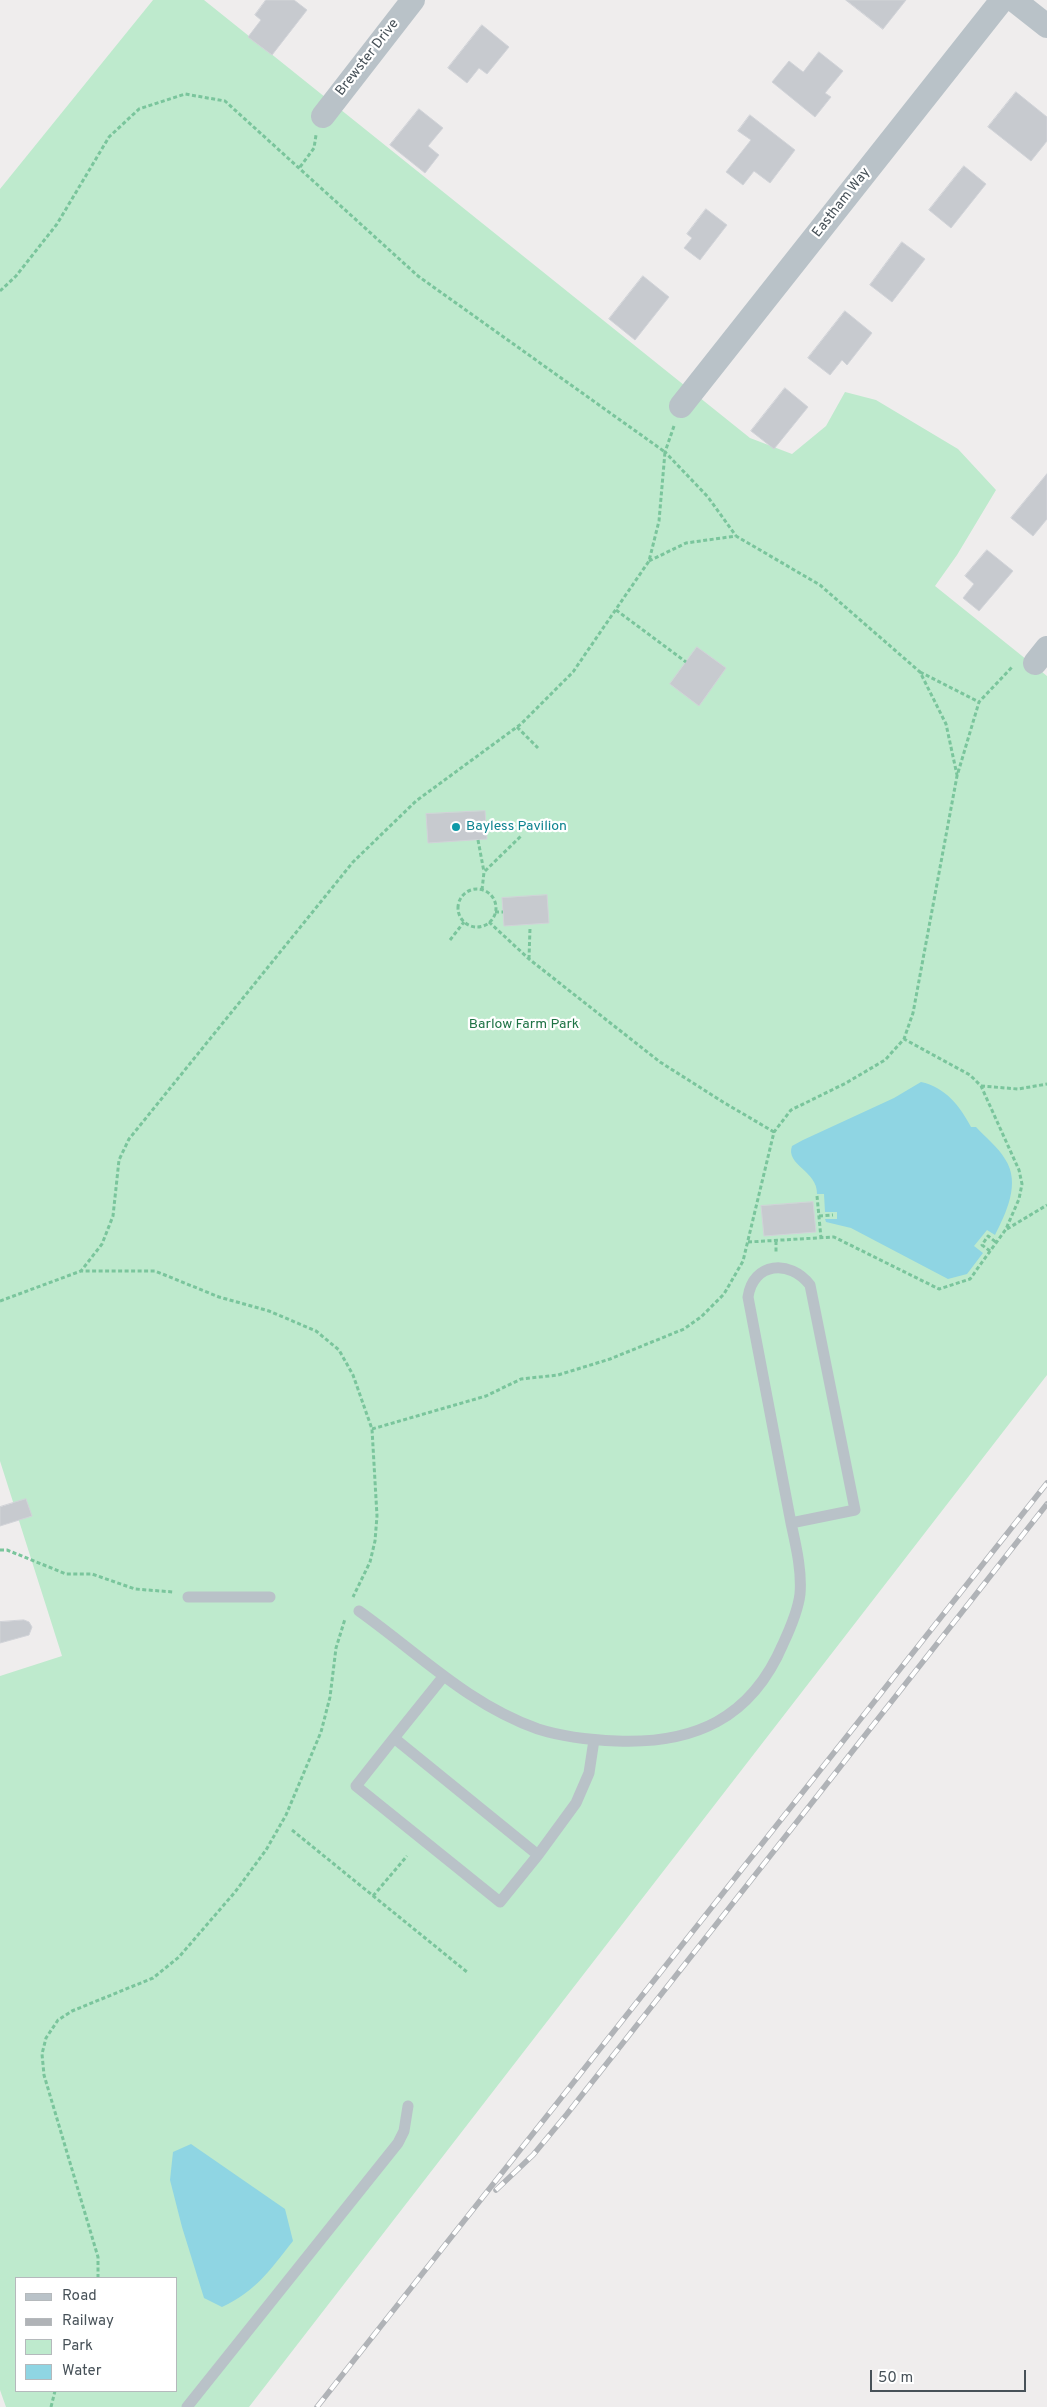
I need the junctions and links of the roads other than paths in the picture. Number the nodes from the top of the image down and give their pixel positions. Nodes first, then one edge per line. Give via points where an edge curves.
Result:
1 (1002, 0) edge
2 (1014, 0) edge
3 (407, 2) edge
4 (1047, 26) edge
5 (323, 116) road end
6 (681, 406) road end
7 (791, 1523) junction
8 (188, 1597) road end
9 (270, 1597) dead end
10 (359, 1611) dead end
11 (443, 1677) junction
12 (394, 1738) junction
13 (594, 1740) junction
14 (538, 1855) junction
15 (408, 2106) dead end
16 (187, 2407) edge

1 - 6 street, Eastham Way
2 - 4 street
3 - 5 street, Brewster Drive
7 - 7 lane via 748,1297 757,1277 777,1267 802,1274 810,1285 855,1510
7 - 13 lane via 798,1555 800,1595 778,1656 756,1691 731,1713 697,1732 667,1740
8 - 9 lane
10 - 11 lane
11 - 12 lane
11 - 13 lane via 491,1709 540,1729
12 - 14 lane
12 - 14 lane via 356,1786 447,1860 500,1902
13 - 14 lane via 589,1773 576,1803
15 - 16 lane via 404,2131 398,2143

